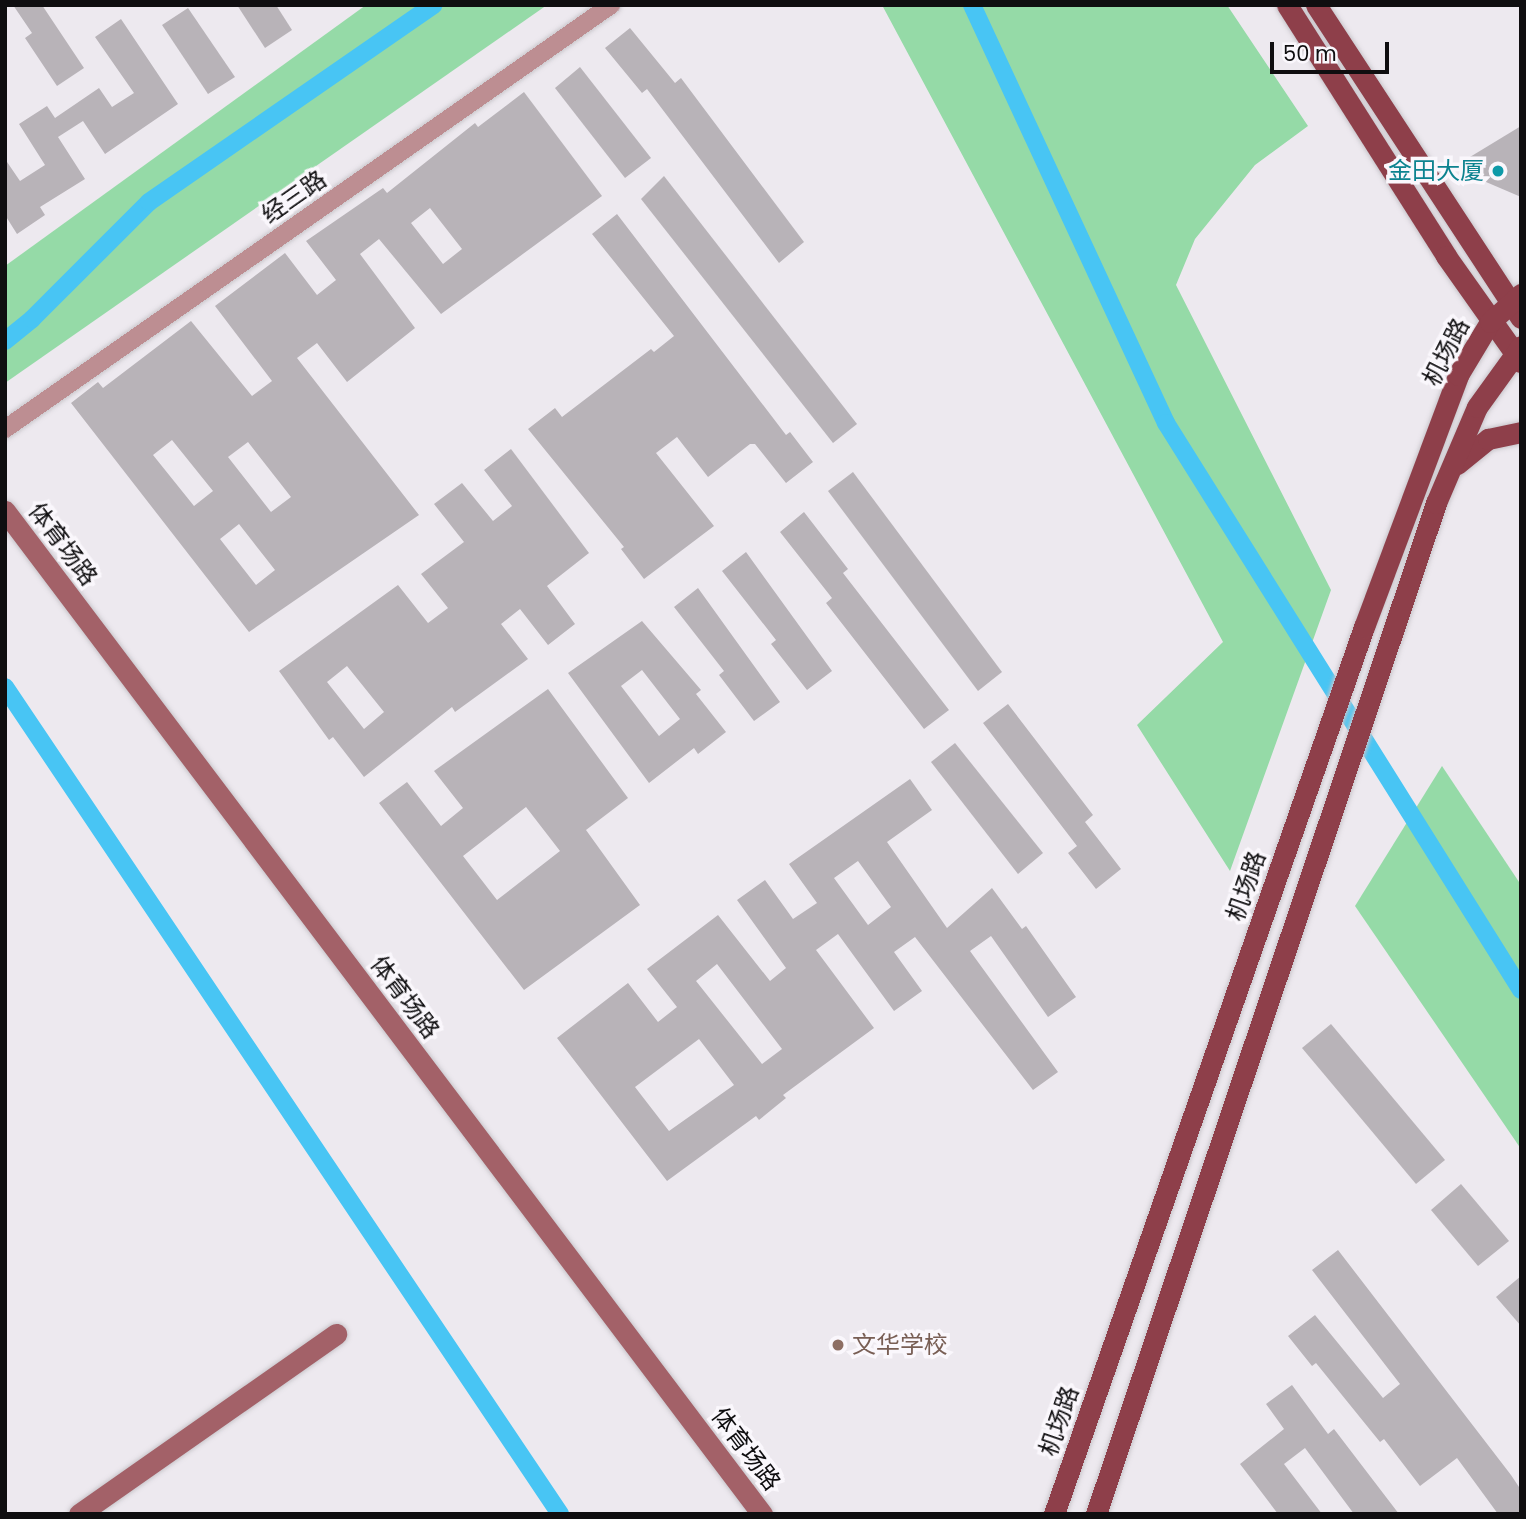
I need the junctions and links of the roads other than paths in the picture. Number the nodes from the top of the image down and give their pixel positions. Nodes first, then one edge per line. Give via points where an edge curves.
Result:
1 (611, 5) edge
2 (1287, 5) edge
3 (1316, 5) edge
4 (1517, 305) edge
5 (1490, 322) junction
6 (1519, 354) edge
7 (5, 429) edge
8 (1521, 432) edge
9 (1450, 470) junction
10 (5, 511) edge
11 (336, 1334) dead end
12 (79, 1514) edge
13 (762, 1514) edge
14 (1054, 1514) edge
15 (1096, 1514) edge

1 - 7 street, 经三路
2 - 5 main road
3 - 4 main road
4 - 5 main road, 机场路
5 - 6 main road
5 - 14 main road, 机场路 via 1458,375 1364,628
6 - 9 main road via 1477,407
8 - 9 main road via 1488,439
9 - 15 main road
10 - 13 main road, 体育场路
11 - 12 main road

